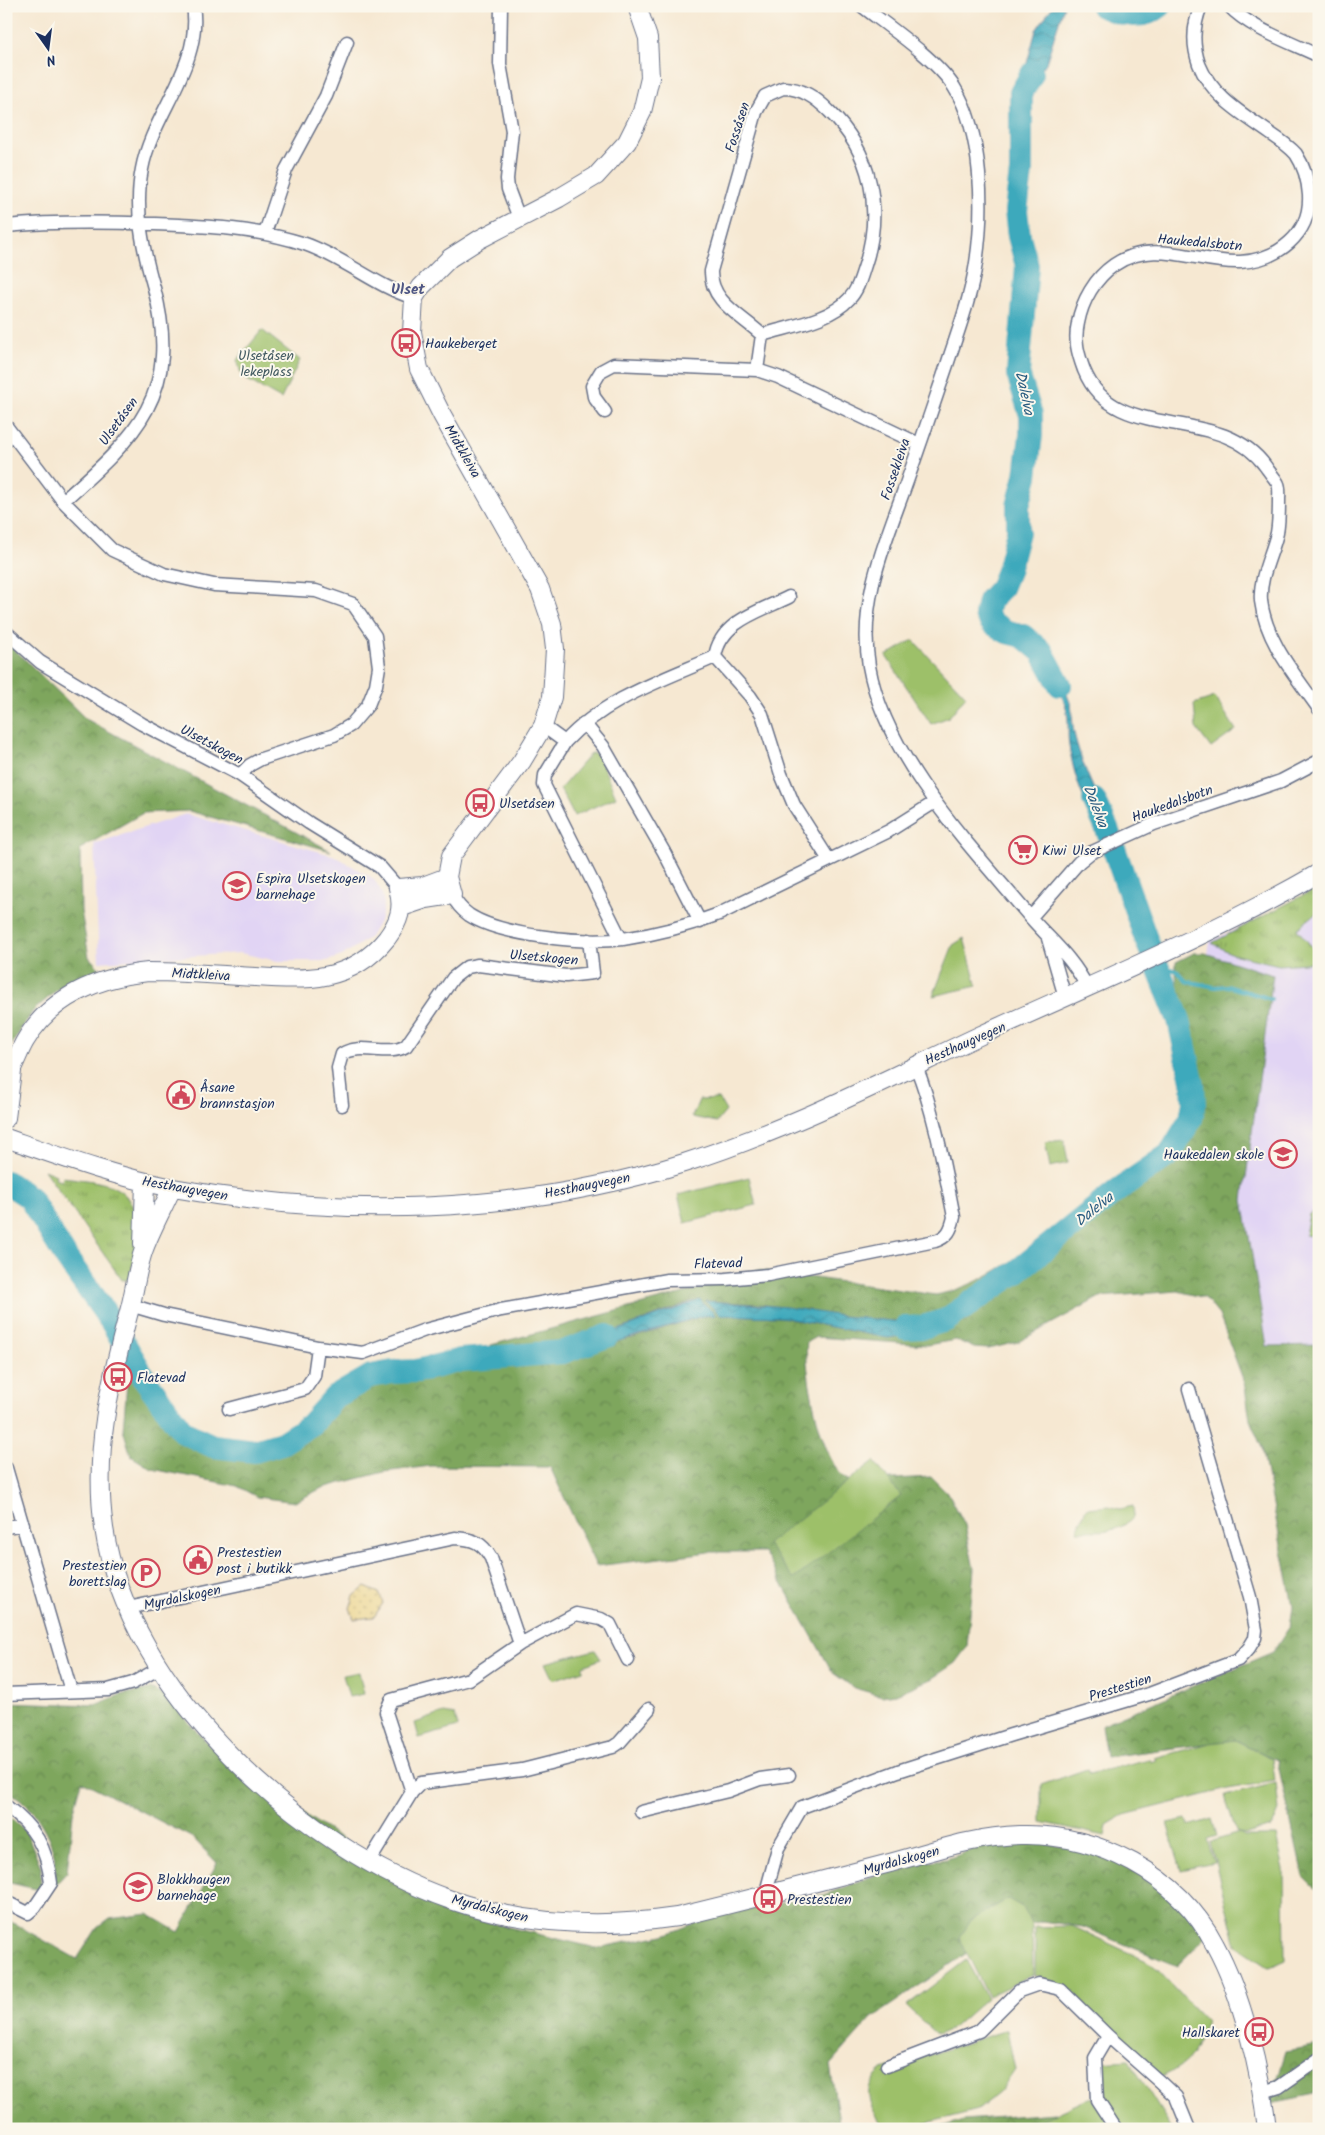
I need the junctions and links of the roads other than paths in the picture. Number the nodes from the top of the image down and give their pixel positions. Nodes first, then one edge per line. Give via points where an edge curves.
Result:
1 (193, 6) edge
2 (501, 6) edge
3 (637, 6) edge
4 (862, 6) edge
5 (1201, 6) edge
6 (1229, 6) edge
7 (347, 42) dead end
8 (1319, 56) edge
9 (519, 218) junction
10 (140, 223) junction
11 (6, 226) edge
12 (265, 233) junction
13 (414, 298) junction
14 (762, 335) junction
15 (757, 370) junction
16 (605, 412) dead end
17 (6, 426) edge
18 (919, 444) junction
19 (63, 500) junction
20 (789, 597) dead end
21 (6, 632) edge
22 (715, 657) junction
23 (1319, 709) edge
24 (584, 723) junction
25 (543, 726) junction
26 (565, 742) junction
27 (1319, 761) edge
28 (240, 775) junction
29 (936, 802) junction
30 (829, 860) junction
31 (1319, 873) edge
32 (447, 877) junction
33 (398, 888) junction
34 (452, 895) junction
35 (402, 908) junction
36 (1031, 917) junction
37 (700, 922) junction
38 (1047, 935) junction
39 (620, 939) junction
40 (589, 940) junction
41 (1087, 987) junction
42 (1065, 997) junction
43 (916, 1066) junction
44 (9, 1075) edge
45 (342, 1105) dead end
46 (6, 1118) edge
47 (6, 1138) edge
48 (145, 1182) junction
49 (172, 1188) junction
50 (144, 1250) junction
51 (130, 1305) junction
52 (318, 1347) junction
53 (1189, 1389) dead end
54 (229, 1409) dead end
55 (6, 1468) edge
56 (23, 1524) junction
57 (6, 1527) edge
58 (128, 1608) junction
59 (520, 1644) junction
60 (628, 1660) dead end
61 (160, 1668) junction
62 (71, 1691) junction
63 (6, 1694) edge
64 (648, 1709) dead end
65 (789, 1775) dead end
66 (412, 1792) junction
67 (6, 1806) edge
68 (641, 1812) dead end
69 (369, 1862) junction
70 (765, 1896) junction
71 (6, 1902) edge
72 (1108, 2036) junction
73 (1319, 2060) edge
74 (888, 2066) dead end
75 (1263, 2092) junction
76 (1116, 2129) edge
77 (1188, 2129) edge
78 (1267, 2129) edge

1 - 10 street via 195,26 187,60 145,154 140,177
2 - 9 street via 500,70 512,131 507,179
3 - 9 main road via 648,38 651,63 649,88 635,128 627,142 596,176
4 - 18 street, Fossekleiva via 949,80 965,110 978,169 978,241 972,283
5 - 23 street, Haukedalsbotn via 1194,40 1202,73 1217,94 1284,143 1300,160 1309,198 1303,226 1285,247 1256,259 1223,261 1162,252 1132,256 1115,264 1092,287 1080,313 1076,343 1086,374 1096,391 1109,403 1124,412 1233,438 1248,447 1279,484 1277,532 1262,583 1261,601 1279,652
6 - 8 street via 1265,30
7 - 12 street via 326,96 286,170
9 - 13 main road via 450,258
10 - 11 street via 56,222
10 - 12 street
10 - 19 street, Ulsetåsen via 142,248 163,330 159,378 144,416 113,455
12 - 13 street via 333,255 382,284
13 - 25 main road, Midtkleiva via 412,332 419,369 534,578 548,610 556,664 552,697
14 - 14 street, Fossåsen via 718,296 711,284 711,271 760,103 769,93 790,88 809,94 818,101 844,128 860,152 870,180 873,223 866,259 857,287 848,301 820,317
14 - 15 street
15 - 16 street via 614,364 602,371 592,386 594,397
15 - 18 street
17 - 19 street
18 - 29 street, Fossekleiva via 873,582 867,616 867,648 873,683 885,719
19 - 28 street via 112,550 159,572 214,585 326,594 353,604 375,636 380,667 376,685 361,716 334,735 261,759
20 - 22 street via 736,623 722,636
21 - 28 street, Ulsetskogen via 40,662 142,724
22 - 24 street via 611,705
22 - 30 street via 762,714 794,805
24 - 26 street
24 - 37 street via 603,746
25 - 26 street
25 - 32 main road, Midtkleiva via 522,761 451,856
26 - 39 street via 547,770 544,786
27 - 36 street, Haukedalsbotn via 1280,781 1154,824 1100,848 1079,862
28 - 33 street, Ulsetskogen via 380,867
29 - 30 street, Ulsetskogen via 889,831
29 - 36 street, Fossekleiva
30 - 37 street, Ulsetskogen
31 - 41 main road, Hesthaugvegen via 1246,914
32 - 33 main road via 423,886
32 - 34 main road, Midtkleiva
33 - 35 main road
34 - 35 main road via 426,899
34 - 40 street, Ulsetskogen via 464,911 485,923 555,937
35 - 44 main road, Midtkleiva via 391,932 370,955 325,977 292,979 148,972 126,974 92,984 58,1004 45,1016 26,1040
36 - 38 street, Fossekleiva
37 - 39 street, Ulsetskogen
38 - 41 street, Fossekleiva via 1077,967
38 - 42 street, Fossekleiva
39 - 40 street, Ulsetskogen
40 - 45 street, Ulsetskogen via 593,974 566,976 478,965 462,969 406,1046 351,1050 342,1054 338,1068
41 - 42 main road, Hesthaugvegen
42 - 43 main road, Hesthaugvegen
43 - 49 main road, Hesthaugvegen via 796,1120 685,1162 555,1193 478,1203 364,1206 231,1197
43 - 52 street, Flatevad via 954,1217 951,1230 942,1239 768,1275 667,1280 501,1310 425,1330 363,1353
44 - 46 main road, Midtkleiva
47 - 48 main road, Hesthaugvegen
48 - 49 main road, Hesthaugvegen
48 - 50 main road
49 - 50 main road
50 - 51 main road
51 - 52 street, Flatevad
51 - 58 main road, Myrdalskogen via 113,1375 99,1465 104,1531
52 - 54 street via 314,1376 305,1389
53 - 70 street, Prestestien via 1250,1597 1256,1630 1249,1648 1238,1660 1149,1694 906,1768 802,1807 778,1848
55 - 56 street
56 - 57 street
56 - 62 street
58 - 59 street, Myrdalskogen via 455,1538 471,1538 484,1546 491,1558
58 - 61 main road, Myrdalskogen
59 - 60 street via 576,1614 610,1624
59 - 66 street via 469,1679 390,1700 386,1712
61 - 62 street via 108,1690
61 - 69 main road, Myrdalskogen via 232,1759 294,1812
62 - 63 street
64 - 66 street via 613,1746 522,1770 421,1783
65 - 68 street via 760,1779 728,1791
66 - 69 street
67 - 71 street via 20,1816 43,1846 50,1883 28,1913
69 - 70 main road, Myrdalskogen via 396,1878 453,1900 505,1915 576,1923 654,1920
70 - 75 main road, Myrdalskogen via 985,1838 1047,1835 1074,1839 1108,1850 1163,1882 1198,1919 1215,1944 1235,1994
72 - 74 street via 1060,1989 1039,1984 1019,1991 979,2031
72 - 76 street via 1095,2058 1097,2100
72 - 77 street via 1176,2097
73 - 75 street via 1279,2087
75 - 78 main road, Myrdalskogen

